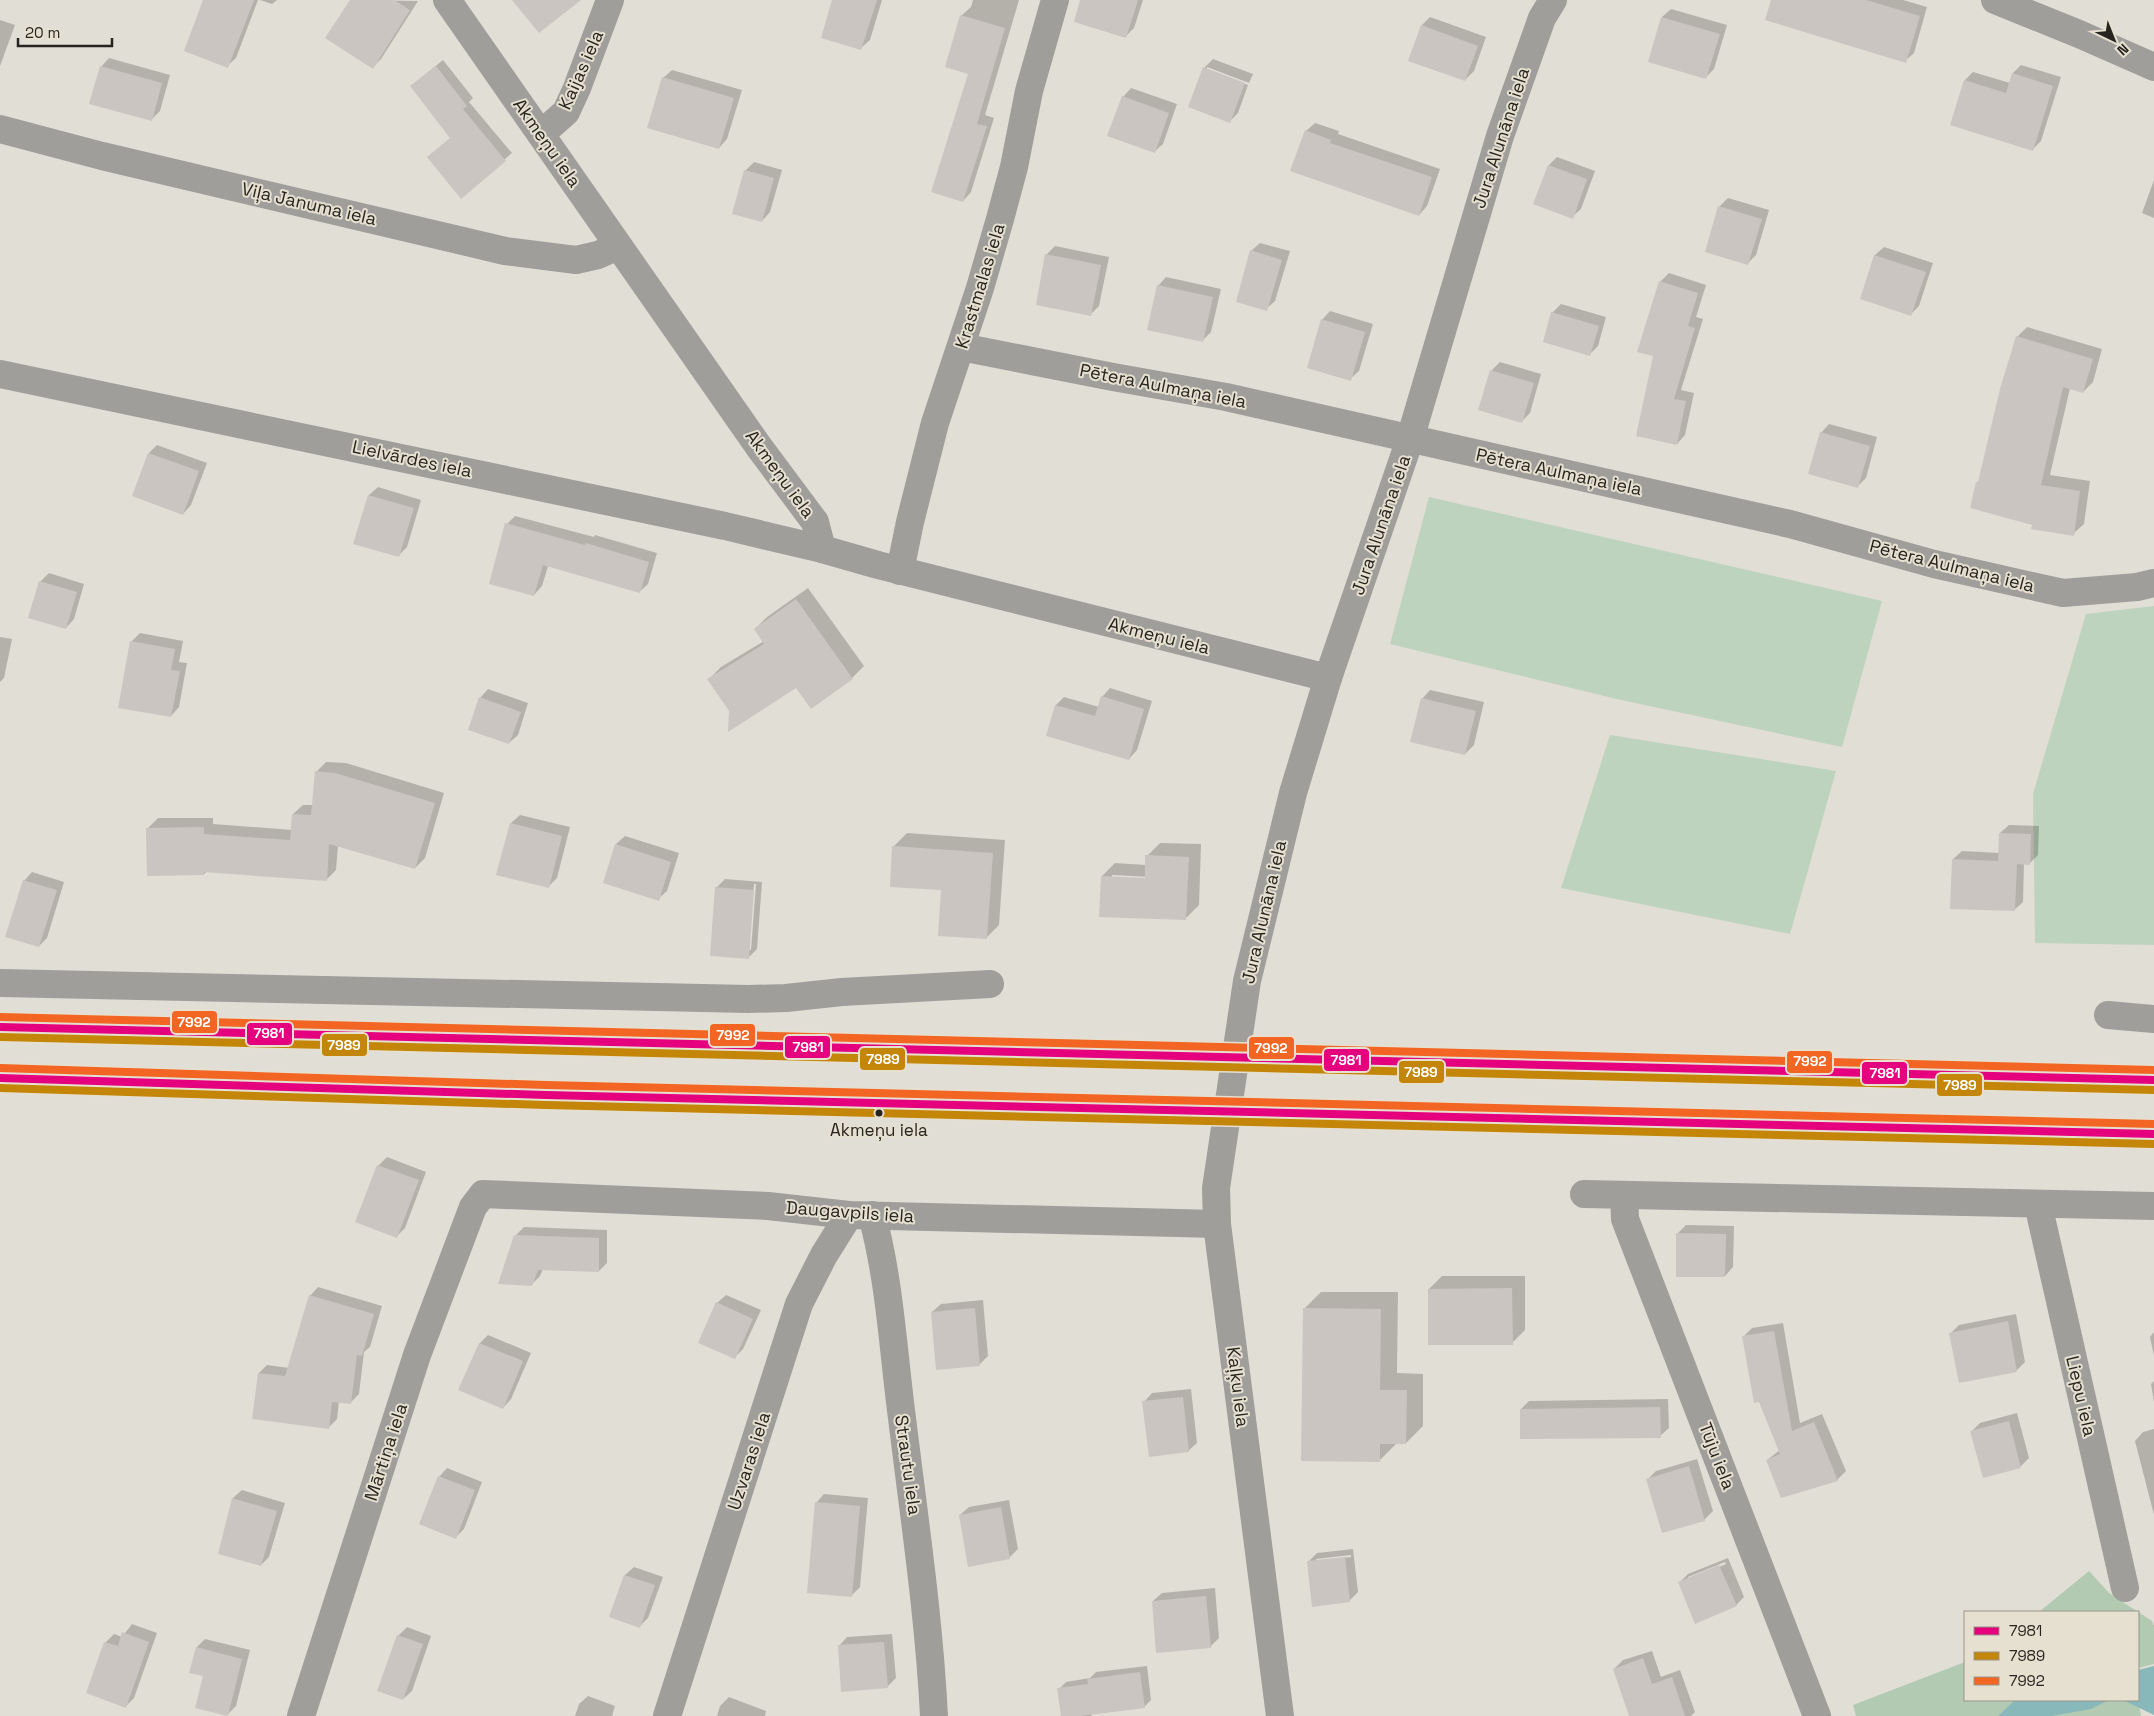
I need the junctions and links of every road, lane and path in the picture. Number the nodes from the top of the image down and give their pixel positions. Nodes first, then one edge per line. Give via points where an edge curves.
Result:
1 (447, 0) edge
2 (610, 0) edge
3 (1055, 0) edge
4 (1996, 0) edge
5 (1547, 6) edge
6 (2154, 67) edge
7 (0, 129) edge
8 (541, 134) junction
9 (618, 246) junction
10 (961, 347) junction
11 (0, 374) edge
12 (1410, 440) junction
13 (822, 549) junction
14 (900, 571) junction
15 (2154, 583) edge
16 (1328, 678) junction
17 (0, 983) edge
18 (990, 984) dead end
19 (2108, 1014) dead end
20 (2154, 1019) edge
21 (0, 1027) edge
22 (1236, 1058) junction
23 (0, 1078) edge
24 (2154, 1080) edge
25 (1229, 1111) junction
26 (2154, 1134) edge
27 (482, 1194) joint
28 (1584, 1194) dead end
29 (1624, 1195) junction
30 (2038, 1204) junction
31 (2154, 1206) edge
32 (861, 1215) junction
33 (1217, 1224) junction
34 (2125, 1588) dead end
35 (301, 1716) edge
36 (667, 1716) edge
37 (934, 1716) edge
38 (1280, 1716) edge
39 (1816, 1716) edge

1 - 8 street, Akmeņu iela
2 - 8 street, Kaijas iela via 566,112
3 - 10 street, Krastmalas iela via 1029,91 1000,219
4 - 6 street
5 - 12 street, Jura Alunāna iela via 1500,136
7 - 9 street, Viļa Januma iela via 505,251 576,260
8 - 9 street, Akmeņu iela
9 - 13 street, Akmeņu iela via 815,522
10 - 12 street, Pētera Aulmaņa iela via 1226,397
10 - 14 street, Krastmalas iela via 936,423
11 - 13 street, Lielvārdes iela via 479,473
12 - 15 street, Pētera Aulmaņa iela via 1780,522 1934,564 2063,593
12 - 16 street, Jura Alunāna iela
13 - 14 street, Akmeņu iela
14 - 16 street, Akmeņu iela
16 - 22 street, Jura Alunāna iela via 1293,793 1266,903 1247,982
17 - 18 street via 748,999
19 - 20 street
21 - 22 highway
22 - 24 highway
22 - 25 street, Kaļķu iela
23 - 25 highway
25 - 26 highway
25 - 33 street, Kaļķu iela via 1216,1188
27 - 32 street, Daugavpils iela via 768,1206
27 - 35 street, Mārtiņa iela via 473,1207 417,1355
28 - 29 street
29 - 30 street
29 - 39 street, Tūju iela via 1625,1219
30 - 31 street
30 - 34 street, Liepu iela
32 - 33 street, Daugavpils iela
32 - 36 street, Uzvaras iela via 824,1255 799,1304
32 - 37 street, Strautu iela via 882,1254 890,1308 923,1586
33 - 38 street, Kaļķu iela

